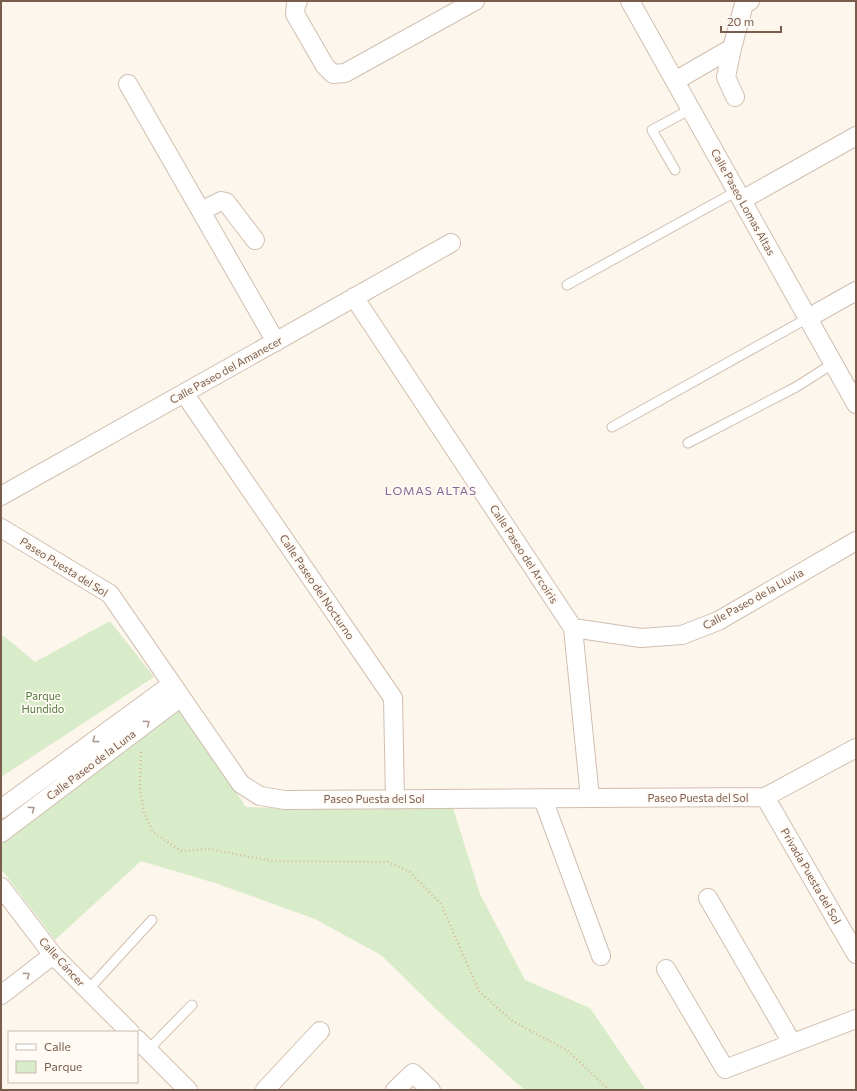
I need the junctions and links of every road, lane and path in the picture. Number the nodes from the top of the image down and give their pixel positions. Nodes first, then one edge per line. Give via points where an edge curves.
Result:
1 (298, 1) edge
2 (475, 1) edge
3 (630, 1) edge
4 (750, 1) edge
5 (732, 48) junction
6 (675, 81) junction
7 (128, 84) dead end
8 (735, 97) dead end
9 (691, 109) junction
10 (856, 136) edge
11 (675, 170) dead end
12 (739, 195) junction
13 (201, 211) junction
14 (255, 240) dead end
15 (451, 243) dead end
16 (567, 285) dead end
17 (856, 291) edge
18 (354, 297) junction
19 (808, 318) junction
20 (276, 342) junction
21 (834, 363) junction
22 (184, 393) junction
23 (856, 404) edge
24 (612, 427) dead end
25 (688, 443) dead end
26 (1, 496) edge
27 (1, 528) edge
28 (856, 541) edge
29 (573, 628) junction
30 (176, 691) junction
31 (141, 727) junction
32 (856, 748) edge
33 (765, 797) junction
34 (590, 798) junction
35 (394, 799) junction
36 (543, 799) junction
37 (1, 809) edge
38 (1, 833) edge
39 (1, 887) edge
40 (708, 898) dead end
41 (152, 920) dead end
42 (856, 954) edge
43 (53, 956) junction
44 (602, 956) dead end
45 (666, 969) dead end
46 (88, 990) junction
47 (1, 996) edge
48 (192, 1005) dead end
49 (856, 1019) edge
50 (129, 1031) edge
51 (320, 1031) dead end
52 (792, 1043) junction
53 (142, 1044) edge
54 (188, 1090) edge
55 (265, 1090) edge
56 (395, 1090) edge
57 (431, 1090) edge
58 (609, 1090) edge

1 - 2 street via 295,14 325,66 333,74 345,73
3 - 6 street, Calle Paseo Lomas Altas
4 - 5 street via 744,4
5 - 6 street
5 - 8 street via 726,77
6 - 9 street, Calle Paseo Lomas Altas
7 - 13 street
9 - 11 lane via 652,130
9 - 12 street, Calle Paseo Lomas Altas
10 - 12 street
12 - 16 lane
12 - 19 street, Calle Paseo Lomas Altas
13 - 14 street via 221,201 226,202
13 - 20 street
15 - 18 street, Calle Paseo del Amanecer
17 - 19 street
18 - 20 street, Calle Paseo del Amanecer
18 - 29 street, Calle Paseo del Arcoíris
19 - 21 street, Calle Paseo Lomas Altas
19 - 24 lane
20 - 22 street, Calle Paseo del Amanecer
21 - 23 street, Calle Paseo Lomas Altas
21 - 25 lane via 796,387
22 - 26 street, Calle Paseo del Amanecer
22 - 35 street, Calle Paseo del Nocturno via 393,698
27 - 30 street, Paseo Puesta del Sol via 110,594
28 - 29 street, Calle Paseo de la Lluvia via 718,621 682,635 641,638
29 - 34 street, Calle Paseo del Arcoíris
31 -> 30 street, Calle Paseo de la Luna
30 - 35 street, Paseo Puesta del Sol via 241,784 260,796 285,800
30 -> 37 street, Calle Paseo de la Luna
38 -> 31 street, Calle Paseo de la Luna
31 - 58 path via 140,788 144,813 153,832 181,851 208,849 272,861 388,862 410,872 441,904 479,991 511,1020 568,1051
32 - 33 street, Paseo Puesta del Sol
33 - 34 street, Paseo Puesta del Sol
33 - 42 street, Privada Puesta del Sol
34 - 36 street, Paseo Puesta del Sol
35 - 36 street, Paseo Puesta del Sol
36 - 44 street
39 - 43 street, Calle Cáncer
40 - 52 street
41 - 46 lane
43 - 46 street, Calle Cáncer
47 -> 43 street
45 - 52 street via 725,1069
46 - 50 street, Calle Cáncer
48 - 53 lane
49 - 52 street
51 - 55 street
53 - 54 street
56 - 57 street via 413,1073

